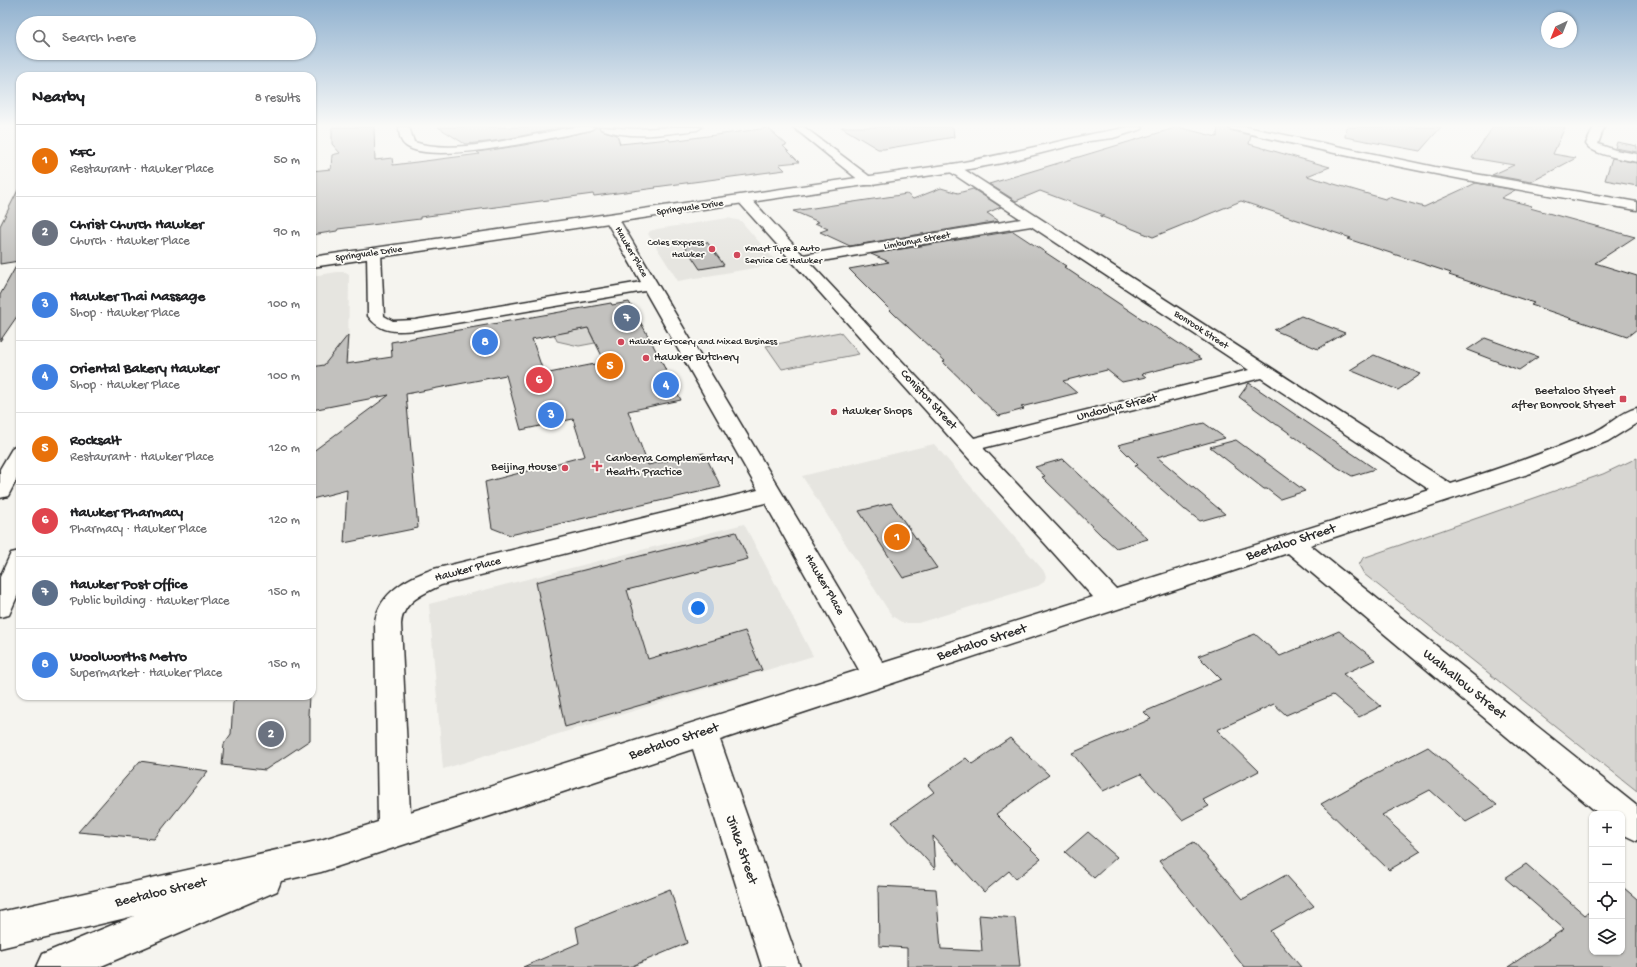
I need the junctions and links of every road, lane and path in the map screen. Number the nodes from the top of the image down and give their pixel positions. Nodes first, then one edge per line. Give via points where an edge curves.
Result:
1 (856, 172) edge
2 (928, 172) edge
3 (959, 172) edge
4 (1450, 172) edge
5 (1481, 172) edge
6 (869, 182) junction
7 (744, 200) junction
8 (1637, 200) edge
9 (1637, 207) edge
10 (612, 219) junction
11 (1034, 221) junction
12 (374, 253) junction
13 (799, 260) junction
14 (316, 261) edge
15 (651, 285) junction
16 (1264, 372) junction
17 (1637, 414) edge
18 (969, 445) junction
19 (16, 459) edge
20 (0, 491) edge
21 (1448, 492) junction
22 (771, 494) junction
23 (1292, 543) junction
24 (16, 569) edge
25 (1112, 601) junction
26 (0, 608) edge
27 (877, 677) junction
28 (702, 733) junction
29 (1637, 826) edge
30 (395, 832) junction
31 (321, 856) junction
32 (0, 930) edge
33 (56, 967) edge
34 (781, 967) edge

1 - 6 street
2 - 6 street, Springvale Drive
3 - 11 street, Bonrook Street
4 - 9 street
5 - 8 street
6 - 7 street, Springvale Drive
7 - 10 street, Springvale Drive
7 - 13 street, Coniston Street
10 - 12 street, Springvale Drive
10 - 15 street, Hawker Place
11 - 13 street, Limbunya Street
11 - 16 street, Bonrook Street
12 - 14 street, Springvale Drive
12 - 15 street, Hawker Place via 376,316 387,325 415,325
13 - 18 street, Coniston Street
15 - 22 street, Hawker Place
16 - 18 street, Undoolya Street
16 - 21 street, Bonrook Street
17 - 21 street, Beetaloo Street via 1601,437 1523,468
18 - 25 street, Coniston Street
19 - 20 street
21 - 23 street, Beetaloo Street
22 - 27 street, Hawker Place
22 - 30 street, Hawker Place via 434,578 399,599 390,610 388,626
23 - 25 street, Beetaloo Street
23 - 29 street, Walhallow Street
24 - 26 street
25 - 27 street, Beetaloo Street
27 - 28 street, Beetaloo Street
28 - 30 street, Beetaloo Street
28 - 34 street, Jinka Street
30 - 31 street, Beetaloo Street
31 - 32 street, Beetaloo Street
31 - 33 street, Beetaloo Street

